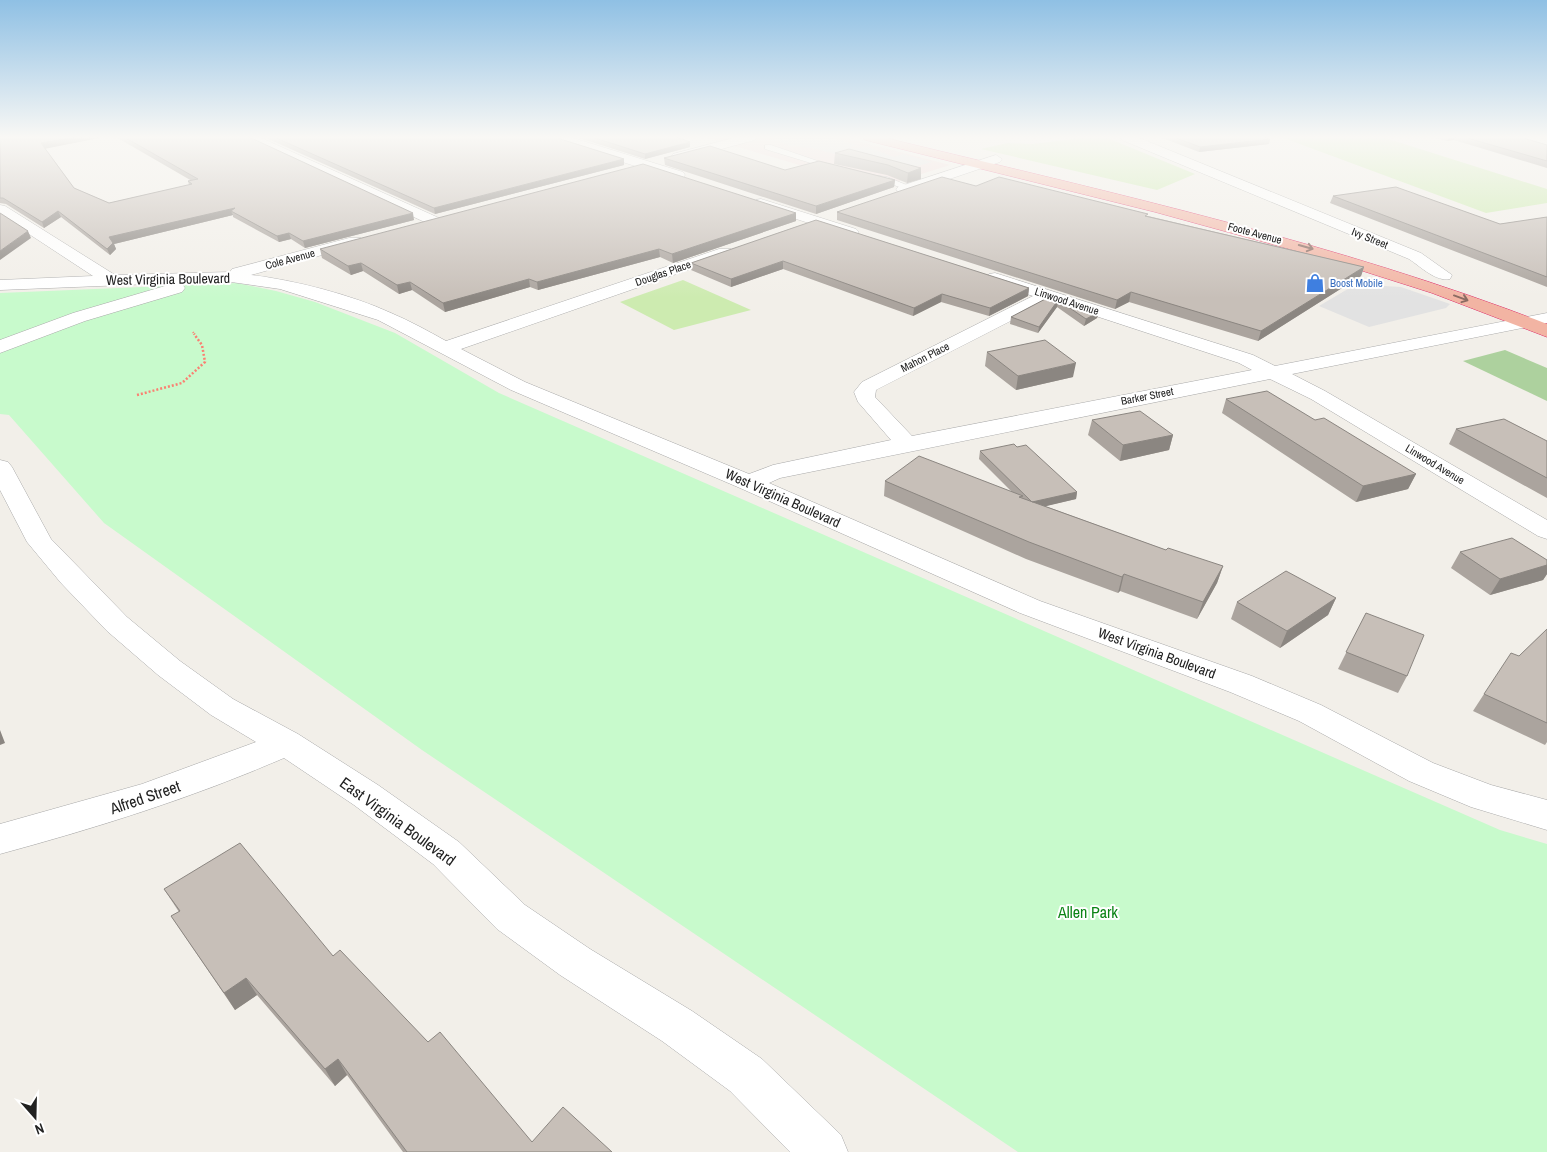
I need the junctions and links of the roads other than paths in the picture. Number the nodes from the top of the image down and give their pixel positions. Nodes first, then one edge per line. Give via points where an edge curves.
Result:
1 (374, 191) edge
2 (902, 191) edge
3 (1086, 191) edge
4 (1130, 191) edge
5 (1257, 191) edge
6 (741, 196) edge
7 (884, 197) edge
8 (0, 209) edge
9 (841, 212) edge
10 (818, 221) junction
11 (406, 228) edge
12 (797, 228) edge
13 (870, 237) edge
14 (369, 238) edge
15 (740, 247) edge
16 (983, 274) edge
17 (224, 276) junction
18 (1449, 276) joint
19 (110, 280) junction
20 (0, 285) edge
21 (1049, 295) junction
22 (120, 304) junction
23 (1539, 315) edge
24 (1547, 331) edge
25 (0, 346) edge
26 (444, 348) junction
27 (1273, 371) junction
28 (907, 444) junction
29 (0, 467) edge
30 (749, 483) junction
31 (1547, 531) edge
32 (286, 743) junction
33 (1547, 815) edge
34 (0, 839) edge
35 (824, 1152) edge

1 - 11 street via 440,219
2 - 7 street
3 -> 23 highway, Foote Avenue via 1317,250
4 - 18 highway, Foote Avenue via 1355,248
5 - 18 street, Ivy Street via 1415,256
6 - 10 street
8 - 19 street
9 - 10 street
10 - 12 street
10 - 13 street
14 - 17 street, Cole Avenue
15 - 26 street, Douglas Place
16 - 21 street, Linwood Avenue
17 - 19 street, West Virginia Boulevard
17 - 22 street, Cole Avenue
17 - 26 street, West Virginia Boulevard via 282,284 333,298 384,316
19 - 20 street, West Virginia Boulevard
19 - 22 street via 123,291
21 - 27 street, Linwood Avenue via 1223,350
21 - 28 street, Mahon Place via 868,386 865,398
22 - 25 street, Cole Avenue
23 - 24 highway, Foote Avenue
23 - 27 street, Barker Street
26 - 30 street, West Virginia Boulevard via 518,386
27 - 28 street, Barker Street
27 - 31 street, Linwood Avenue
28 - 30 street, Barker Street via 773,472
29 - 32 street, East Virginia Boulevard via 40,542 117,624 169,668 222,706
30 - 33 street, West Virginia Boulevard via 1030,607 1241,684 1310,713 1430,775 1484,797
32 - 34 street, Alfred Street via 147,798
32 - 35 street, East Virginia Boulevard via 446,853 511,917 746,1075

